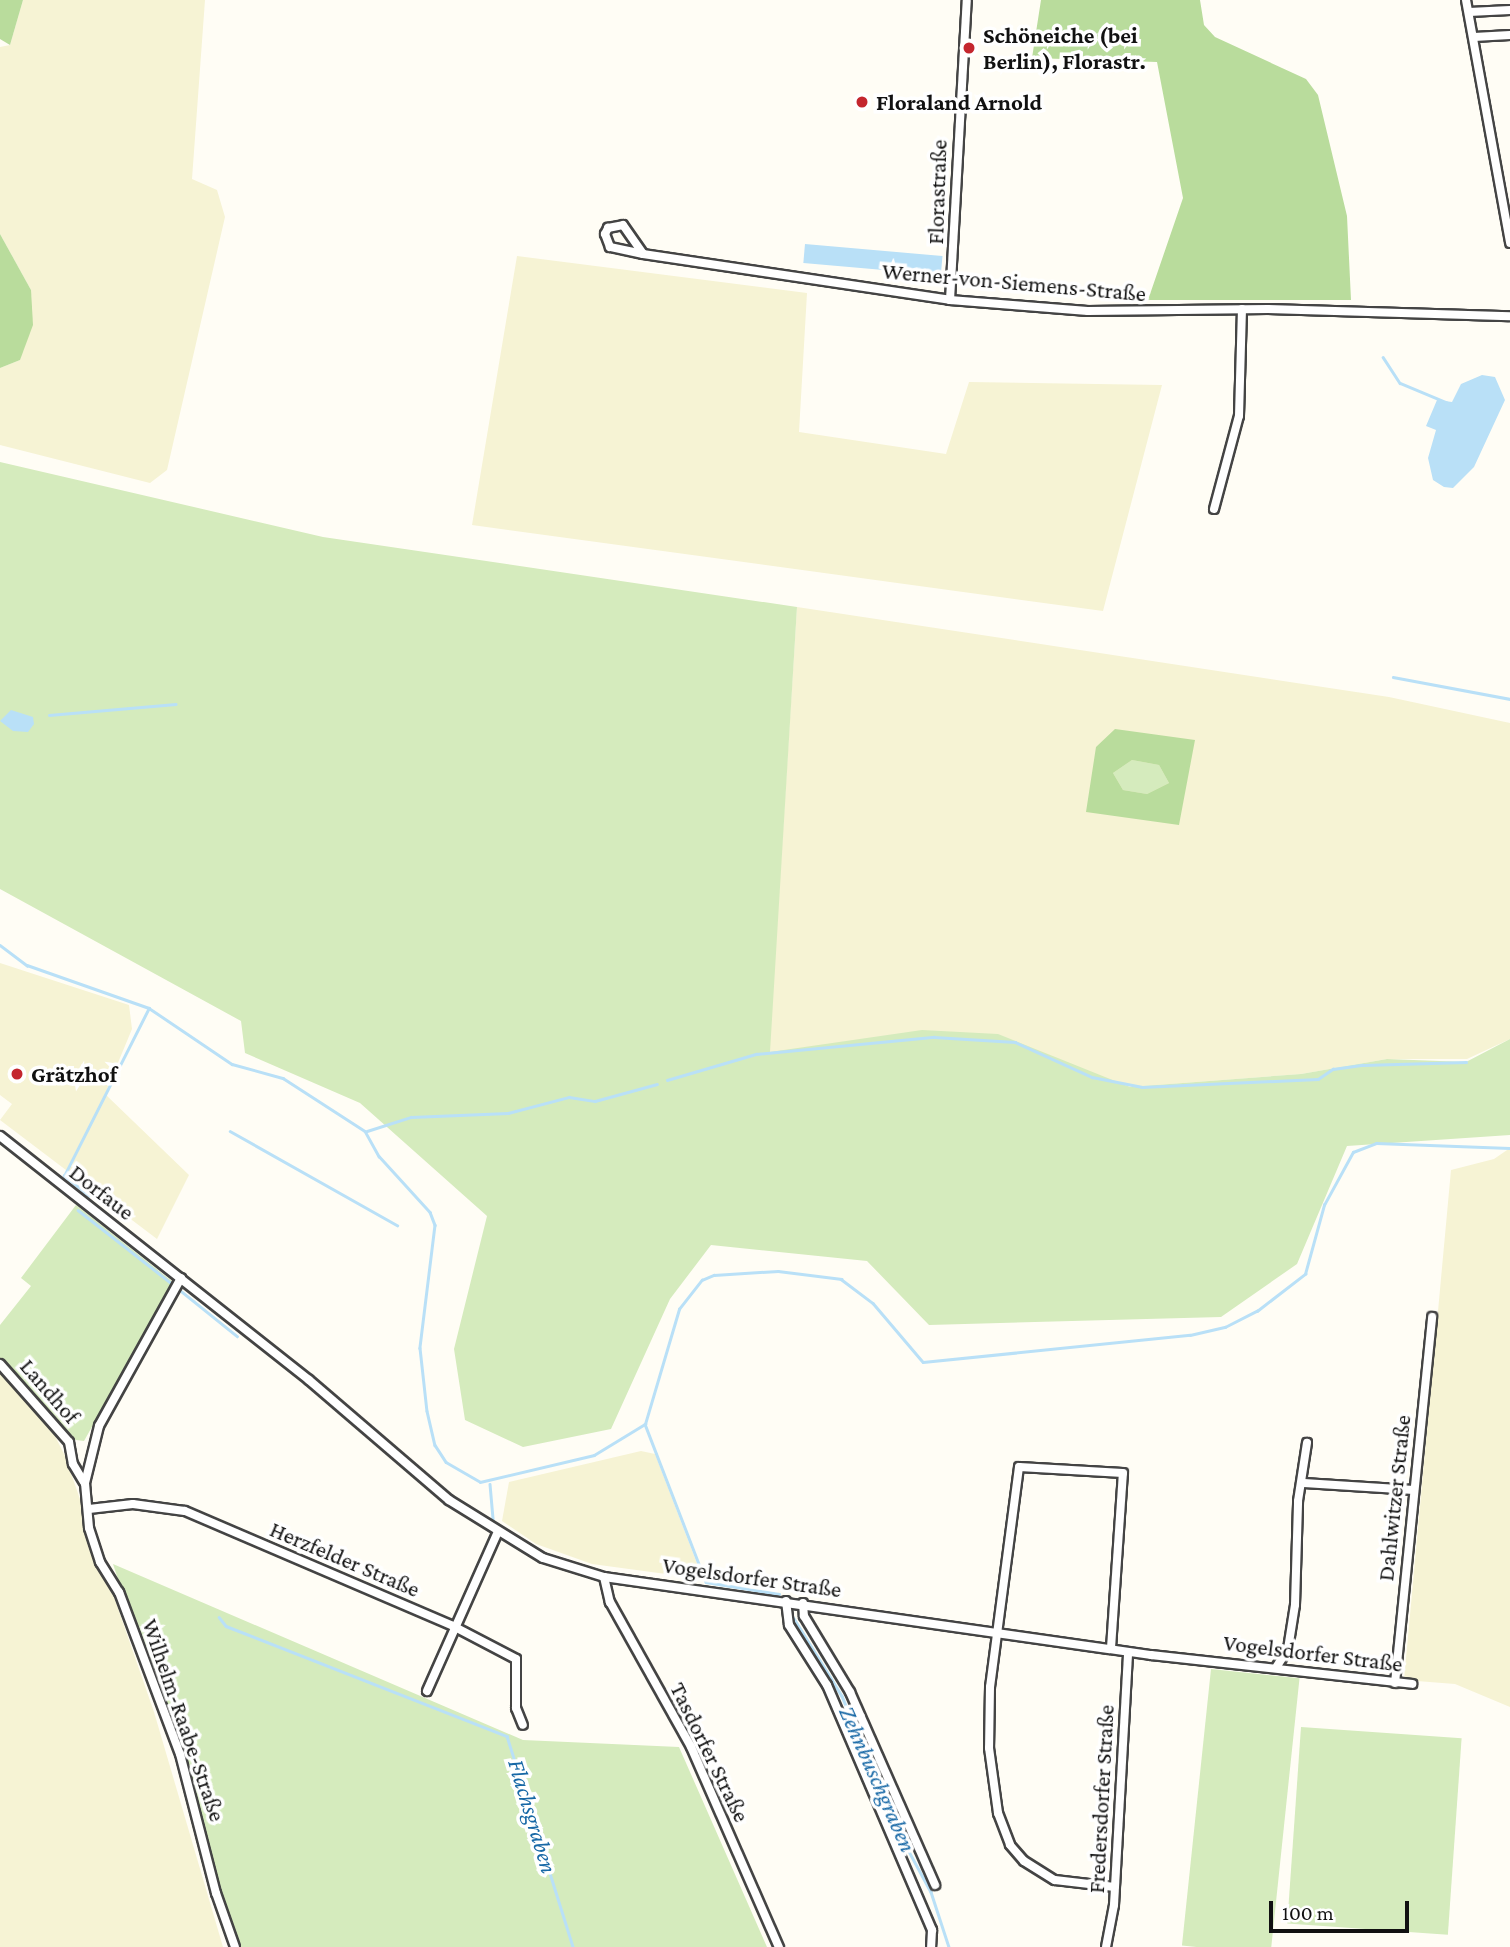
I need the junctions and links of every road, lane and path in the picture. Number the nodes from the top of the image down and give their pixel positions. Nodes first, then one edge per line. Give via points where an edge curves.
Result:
1 (967, 0) edge
2 (1466, 0) edge
3 (1510, 10) edge
4 (1469, 12) junction
5 (1510, 35) edge
6 (1474, 37) junction
7 (1510, 243) edge
8 (643, 254) junction
9 (950, 300) junction
10 (1242, 309) junction
11 (1510, 316) edge
12 (1214, 509) dead end
13 (0, 1136) edge
14 (181, 1278) junction
15 (1432, 1317) dead end
16 (0, 1364) edge
17 (1307, 1443) dead end
18 (85, 1483) junction
19 (1304, 1483) junction
20 (1414, 1490) junction
21 (89, 1509) junction
22 (497, 1534) junction
23 (604, 1577) junction
24 (786, 1601) junction
25 (803, 1603) junction
26 (453, 1626) junction
27 (995, 1630) junction
28 (1111, 1648) junction
29 (1128, 1651) junction
30 (1277, 1666) junction
31 (1395, 1683) junction
32 (1412, 1684) dead end
33 (427, 1691) dead end
34 (523, 1725) dead end
35 (935, 1885) dead end
36 (1115, 1887) junction
37 (235, 1947) edge
38 (779, 1947) edge
39 (931, 1947) edge
40 (1106, 1947) edge

1 - 9 street, Florastraße
2 - 4 street
3 - 4 street
4 - 6 street
5 - 6 street
6 - 7 street
8 - 8 street, Werner-von-Siemens-Straße via 623,225 608,228 605,234 610,247
8 - 9 street, Werner-von-Siemens-Straße
9 - 10 street, Werner-von-Siemens-Straße via 1088,311
10 - 11 street, Werner-von-Siemens-Straße
10 - 12 street via 1239,416
13 - 14 street, Dorfaue
14 - 18 street via 99,1426
14 - 22 street, Vogelsdorfer Straße via 449,1500
15 - 20 street, Dahlwitzer Straße
16 - 18 street, Landhof via 69,1442 73,1464
17 - 19 street
18 - 21 street, Wilhelm-Raabe-Straße
19 - 20 street
19 - 30 street via 1296,1524 1295,1605 1288,1648
20 - 31 street, Dahlwitzer Straße
21 - 26 street, Herzfelder Straße via 133,1504 185,1511
21 - 37 street, Wilhelm-Raabe-Straße via 89,1528 100,1562 119,1592 180,1755
22 - 23 street, Vogelsdorfer Straße via 543,1558
22 - 26 street
23 - 24 street, Vogelsdorfer Straße
23 - 38 street, Tasdorfer Straße via 610,1602 691,1747
24 - 25 street, Vogelsdorfer Straße
24 - 39 street via 789,1625 827,1685 932,1930
25 - 27 street, Vogelsdorfer Straße
25 - 35 street via 814,1635 850,1692
26 - 33 street
26 - 34 street, Herzfelder Straße via 516,1659 516,1708
27 - 28 street, Vogelsdorfer Straße
27 - 28 street via 1018,1467 1123,1474
27 - 36 street via 989,1748 998,1814 1010,1845 1024,1861 1055,1880
28 - 29 street, Vogelsdorfer Straße
29 - 30 street, Vogelsdorfer Straße
29 - 36 street, Fredersdorfer Straße
30 - 31 street, Vogelsdorfer Straße
31 - 32 street, Vogelsdorfer Straße
36 - 40 street, Fredersdorfer Straße

